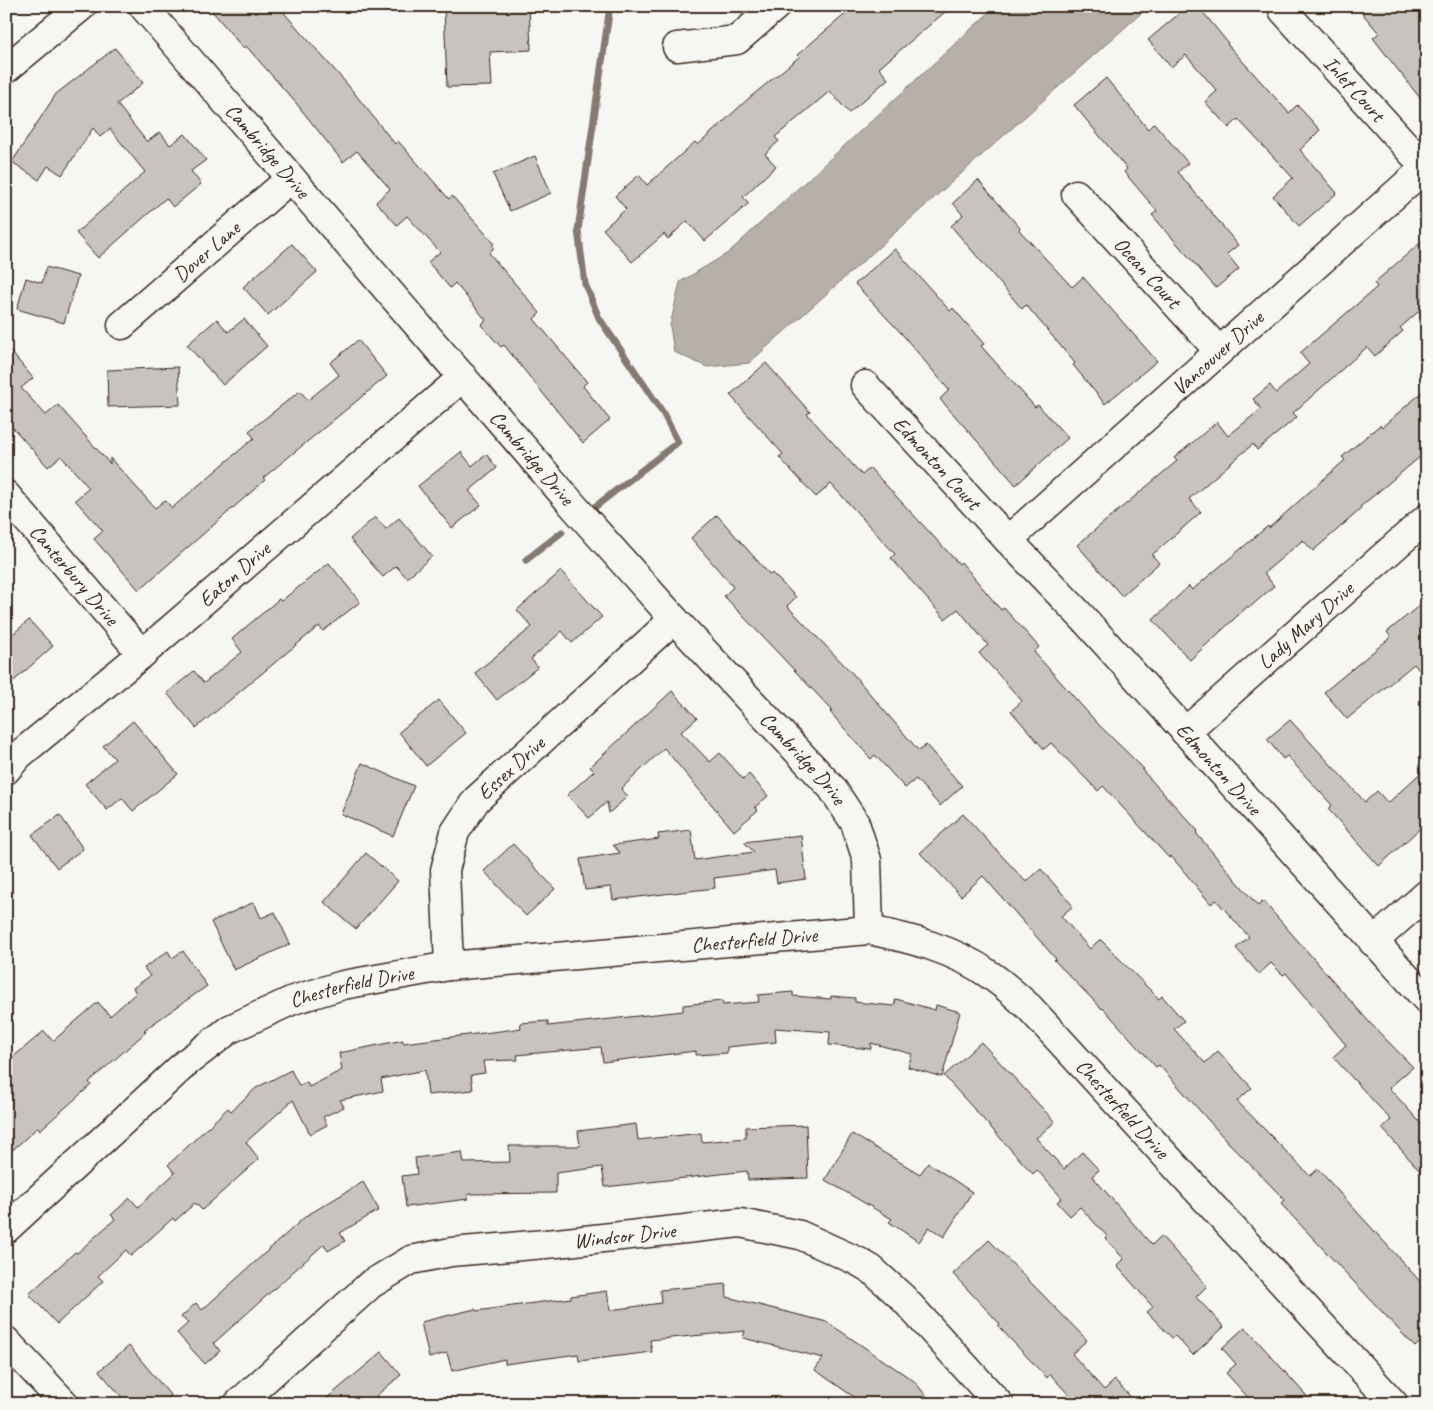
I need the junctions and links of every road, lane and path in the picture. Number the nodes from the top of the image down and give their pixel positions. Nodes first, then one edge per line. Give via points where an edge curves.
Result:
1 (82, 6) edge
2 (143, 6) edge
3 (776, 6) edge
4 (1283, 10) dead end
5 (678, 47) dead end
6 (6, 69) edge
7 (1426, 166) edge
8 (291, 178) junction
9 (1076, 194) dead end
10 (122, 325) dead end
11 (1219, 351) junction
12 (463, 377) junction
13 (865, 385) dead end
14 (6, 495) edge
15 (1427, 518) edge
16 (1008, 540) junction
17 (674, 619) junction
18 (142, 654) junction
19 (1185, 732) junction
20 (6, 770) edge
21 (1427, 894) edge
22 (869, 930) junction
23 (1373, 942) junction
24 (449, 966) junction
25 (1427, 1000) edge
26 (6, 1229) edge
27 (6, 1341) edge
28 (64, 1404) edge
29 (238, 1404) edge
30 (1000, 1404) edge
31 (1394, 1404) edge

1 - 6 street
2 - 8 street, Cambridge Drive
3 - 5 street via 737,40
4 - 7 street, Inlet Court
7 - 11 street, Vancouver Drive
8 - 10 street, Dover Lane
8 - 12 street, Cambridge Drive
9 - 11 street, Ocean Court
11 - 16 street, Vancouver Drive
12 - 17 street, Cambridge Drive
12 - 18 street, Eaton Drive
13 - 16 street, Edmonton Court
14 - 18 street, Canterbury Drive
15 - 19 street, Lady Mary Drive
16 - 19 street, Edmonton Drive
17 - 22 street, Cambridge Drive via 832,788 855,823 867,860
17 - 24 street, Essex Drive via 476,800 456,832 445,870
18 - 20 street, Eaton Drive via 19,755
19 - 23 street, Edmonton Drive
21 - 23 street
22 - 24 street, Chesterfield Drive
22 - 31 street, Chesterfield Drive via 914,939 952,953 990,975 1029,1006
23 - 25 street, Edmonton Drive
24 - 26 street, Chesterfield Drive via 343,985 293,1000 230,1029 187,1062
27 - 28 street
29 - 30 street, Windsor Drive via 371,1284 411,1260 451,1252 740,1223 800,1235 871,1269 902,1297

